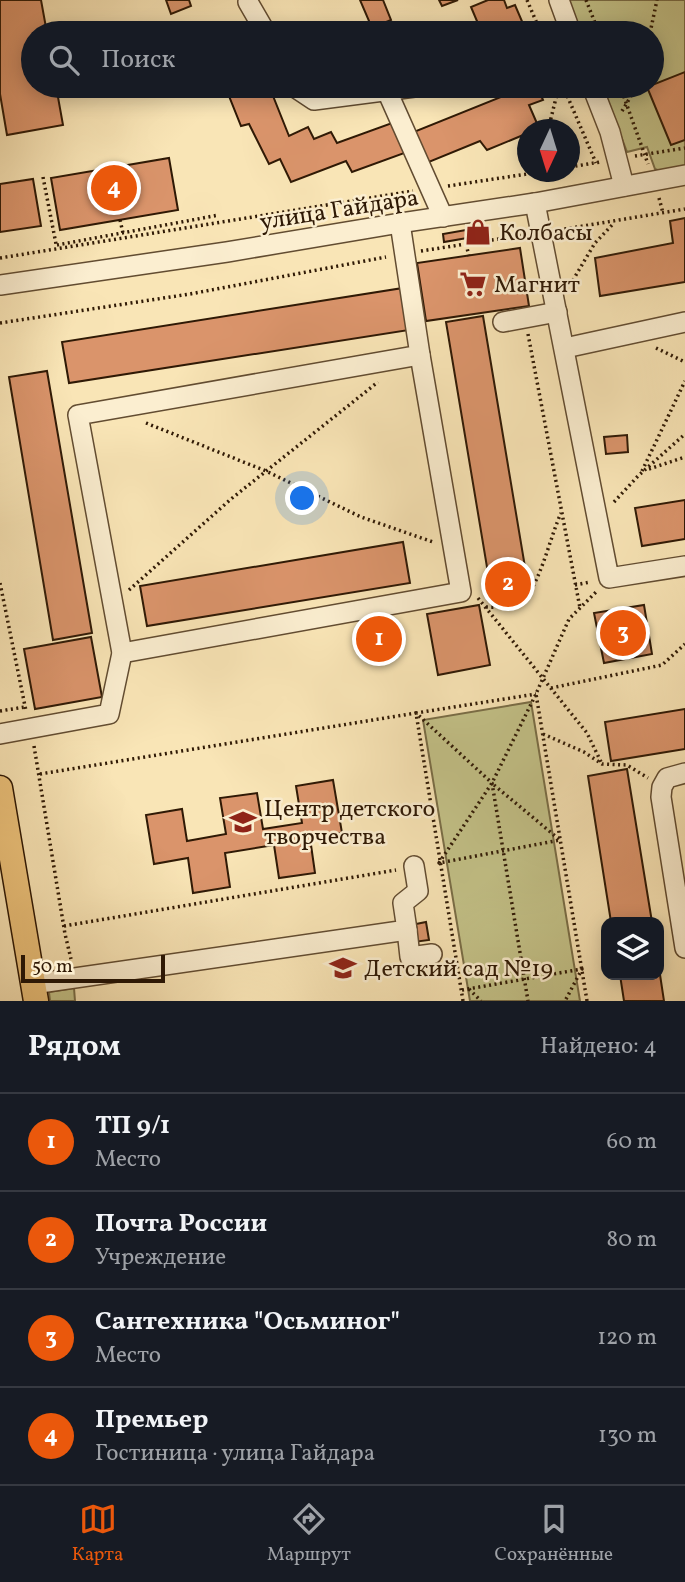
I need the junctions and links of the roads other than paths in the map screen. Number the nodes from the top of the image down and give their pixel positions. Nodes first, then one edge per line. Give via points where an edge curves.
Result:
1 (559, 0) edge
2 (248, 2) dead end
3 (259, 21) edge
4 (567, 21) edge
5 (380, 98) edge
6 (597, 98) edge
7 (685, 175) edge
8 (624, 186) junction
9 (535, 204) junction
10 (443, 217) junction
11 (400, 223) junction
12 (0, 285) edge
13 (557, 308) junction
14 (503, 322) dead end
15 (685, 322) edge
16 (565, 348) junction
17 (420, 355) junction
18 (685, 566) edge
19 (122, 653) junction
20 (0, 734) edge
21 (685, 772) edge
22 (0, 788) edge
23 (414, 866) road end
24 (407, 930) junction
25 (685, 948) edge
26 (432, 954) dead end
27 (34, 992) edge

1 - 4 street
2 - 3 street
5 - 10 street
6 - 8 street
7 - 8 street, улица Гайдара
8 - 9 street, улица Гайдара
9 - 10 street, улица Гайдара
9 - 13 street
10 - 11 street, улица Гайдара
11 - 12 street, улица Гайдара
11 - 17 street
13 - 14 street
13 - 16 street
15 - 16 street
16 - 18 street via 609,578
17 - 19 street via 461,592
17 - 19 street via 78,415
19 - 20 street via 109,714
21 - 25 street via 667,778 662,787
22 - 27 main road
23 - 24 street via 418,891 403,903
24 - 26 street via 410,957
24 - 27 street via 75,977

